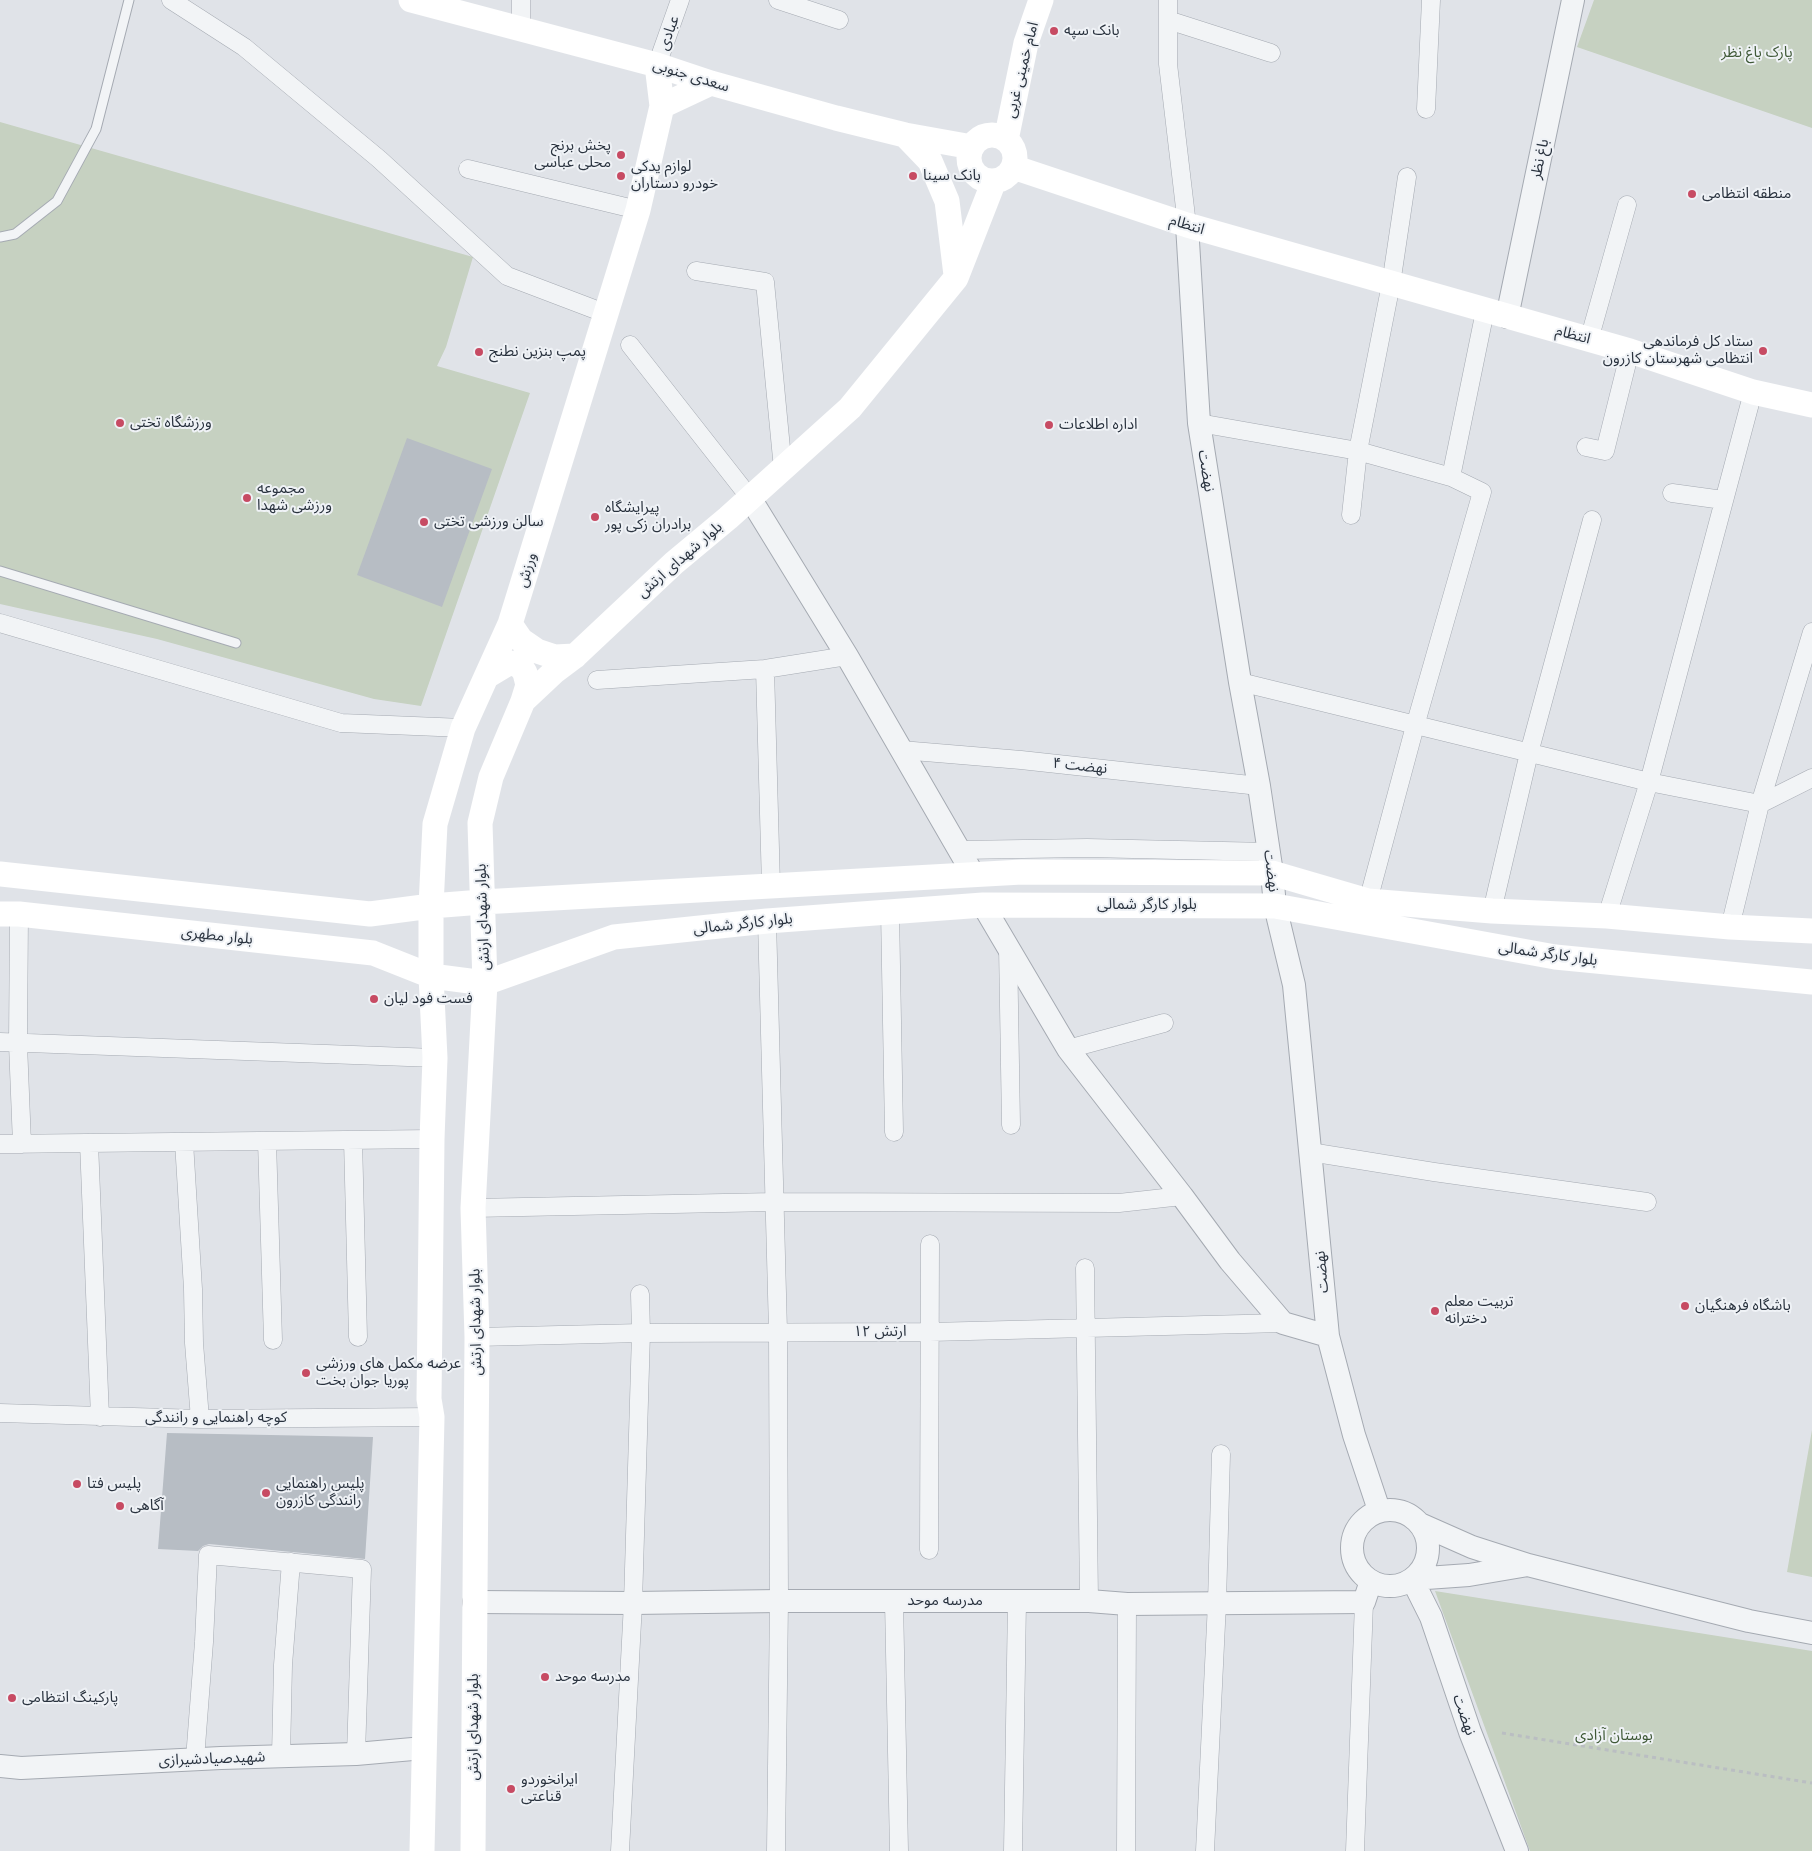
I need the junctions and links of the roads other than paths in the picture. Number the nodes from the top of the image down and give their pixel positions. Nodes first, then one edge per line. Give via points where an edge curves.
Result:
1 (129, 0) edge
2 (172, 0) edge
3 (411, 0) edge
4 (521, 0) edge
5 (680, 0) edge
6 (778, 0) edge
7 (1041, 0) edge
8 (1168, 0) edge
9 (1431, 0) edge
10 (1573, 0) edge
11 (839, 20) dead end
12 (1168, 20) junction
13 (521, 30) junction
14 (1270, 52) dead end
15 (657, 65) junction
16 (711, 83) junction
17 (662, 106) junction
18 (1426, 110) dead end
19 (905, 135) junction
20 (1006, 140) junction
21 (972, 147) junction
22 (1013, 166) junction
23 (468, 169) dead end
24 (1407, 177) dead end
25 (994, 181) junction
26 (1626, 205) dead end
27 (638, 210) junction
28 (1187, 225) junction
29 (0, 237) edge
30 (696, 271) dead end
31 (956, 278) junction
32 (1391, 284) junction
33 (607, 314) junction
34 (1496, 314) junction
35 (1589, 340) junction
36 (630, 345) dead end
37 (1630, 351) junction
38 (1753, 392) junction
39 (1812, 405) edge
40 (1199, 423) junction
41 (1586, 447) dead end
42 (1358, 450) junction
43 (783, 469) junction
44 (1451, 477) junction
45 (1672, 493) dead end
46 (750, 498) junction
47 (1723, 500) junction
48 (1351, 515) dead end
49 (1592, 520) dead end
50 (0, 571) edge
51 (0, 623) edge
52 (510, 624) junction
53 (1812, 632) edge
54 (236, 643) dead end
55 (574, 656) junction
56 (847, 656) junction
57 (765, 669) junction
58 (487, 676) junction
59 (597, 680) dead end
60 (1240, 682) junction
61 (523, 702) junction
62 (1415, 726) junction
63 (463, 728) junction
64 (901, 750) junction
65 (1529, 753) junction
66 (1812, 778) edge
67 (1649, 782) junction
68 (1259, 786) junction
69 (1760, 804) junction
70 (959, 850) junction
71 (1270, 863) junction
72 (0, 874) edge
73 (973, 874) junction
74 (771, 886) junction
75 (1368, 901) junction
76 (482, 902) junction
77 (984, 905) junction
78 (431, 906) junction
79 (1275, 906) junction
80 (890, 911) junction
81 (1492, 911) junction
82 (9, 914) edge
83 (1607, 916) junction
84 (767, 921) junction
85 (1730, 927) junction
86 (1812, 931) edge
87 (1008, 946) junction
88 (431, 976) junction
89 (1812, 982) edge
90 (485, 983) junction
91 (1164, 1023) dead end
92 (0, 1042) edge
93 (18, 1044) junction
94 (1068, 1049) junction
95 (435, 1058) junction
96 (1011, 1125) dead end
97 (894, 1132) dead end
98 (432, 1139) junction
99 (353, 1140) junction
100 (267, 1141) junction
101 (184, 1142) junction
102 (89, 1143) junction
103 (0, 1144) edge
104 (22, 1144) junction
105 (1310, 1152) junction
106 (1182, 1196) junction
107 (774, 1202) junction
108 (1647, 1202) dead end
109 (473, 1208) junction
110 (930, 1244) dead end
111 (1085, 1268) dead end
112 (640, 1294) dead end
113 (1283, 1324) junction
114 (1086, 1327) junction
115 (778, 1332) junction
116 (930, 1332) junction
117 (642, 1333) junction
118 (1328, 1336) junction
119 (358, 1337) dead end
120 (477, 1337) junction
121 (274, 1340) dead end
122 (0, 1413) edge
123 (100, 1417) junction
124 (432, 1417) junction
125 (200, 1419) junction
126 (1221, 1454) dead end
127 (1379, 1510) junction
128 (1420, 1524) junction
129 (930, 1550) dead end
130 (290, 1562) junction
131 (1528, 1565) junction
132 (1412, 1579) junction
133 (1368, 1592) junction
134 (779, 1601) junction
135 (894, 1601) junction
136 (1017, 1601) junction
137 (1089, 1601) junction
138 (474, 1602) junction
139 (1217, 1602) junction
140 (633, 1603) junction
141 (1127, 1604) junction
142 (1812, 1633) edge
143 (424, 1748) junction
144 (356, 1754) junction
145 (281, 1756) junction
146 (195, 1759) junction
147 (0, 1766) edge
148 (422, 1851) edge
149 (474, 1851) edge
150 (620, 1851) edge
151 (776, 1851) edge
152 (898, 1851) edge
153 (1013, 1851) edge
154 (1126, 1851) edge
155 (1205, 1851) edge
156 (1355, 1851) edge
157 (1517, 1851) edge

1 - 29 lane via 96,129 62,193 57,201 15,234
2 - 33 street via 244,47 380,159 507,276
3 - 13 main road, سعدی جنوبی
4 - 13 street
5 - 15 street, عبادی
6 - 11 street
7 - 20 main road, امام خمینی غربی via 1026,43
8 - 12 street
9 - 18 street
10 - 34 street, باغ نظر
12 - 14 street
12 - 28 street via 1168,64
13 - 15 main road, سعدی جنوبی
15 - 16 main road, سعدی جنوبی
15 - 17 main road, ورزش
16 - 17 main road
16 - 19 main road, سعدی جنوبی
17 - 27 main road, ورزش
19 - 21 main road, سعدی جنوبی
19 - 31 main road via 930,161 947,201
20 - 21 main road via 987,136
20 - 22 main road via 1014,152
21 - 25 main road via 969,163 972,170 978,177
22 - 25 main road via 1008,175
22 - 28 main road, انتظام
23 - 27 street
24 - 32 street
25 - 31 main road, بلوار شهدای ارتش
26 - 35 street
27 - 33 main road, ورزش
28 - 32 main road, انتظام
28 - 40 street, نهضت
30 - 43 street via 765,282
31 - 43 main road, بلوار شهدای ارتش via 850,408
32 - 34 main road, انتظام
32 - 42 street
33 - 52 main road, ورزش
34 - 35 main road, انتظام
34 - 44 street
35 - 37 main road, انتظام
36 - 46 street
37 - 38 main road, انتظام
37 - 41 street via 1605,451
38 - 39 main road, انتظام
38 - 47 street
40 - 42 street
40 - 60 street, نهضت
42 - 44 street
42 - 48 street
43 - 46 main road, بلوار شهدای ارتش
44 - 62 street via 1482,492
45 - 47 street
46 - 55 main road, بلوار شهدای ارتش
46 - 56 street
47 - 67 street
49 - 65 street
50 - 54 lane
51 - 63 street via 341,723
52 - 55 main road via 521,640 537,651 555,657
52 - 58 main road, ورزش
53 - 69 street
55 - 61 main road, بلوار شهدای ارتش
56 - 57 street
56 - 64 street
57 - 59 street
57 - 74 street
58 - 61 main road via 507,664 514,663 522,668 528,685
58 - 63 main road, ورزش
60 - 62 street
60 - 68 street, نهضت
61 - 76 main road, بلوار شهدای ارتش via 491,777 480,823
62 - 65 street
62 - 75 street
63 - 78 main road, ورزش via 435,824
64 - 68 street, نهضت ۴
64 - 70 street
65 - 67 street
65 - 81 street
66 - 69 street
67 - 69 street
67 - 83 street
68 - 71 street, نهضت
69 - 85 street
70 - 71 street via 1087,848
70 - 73 street
71 - 73 main road
71 - 75 main road
71 - 79 street, نهضت
72 - 78 main road via 370,914
73 - 74 main road
74 - 76 main road
75 - 81 main road
76 - 78 main road
76 - 90 main road, بلوار شهدای ارتش
77 - 79 main road, بلوار کارگر شمالی
77 - 80 main road, بلوار کارگر شمالی
77 - 87 street
78 - 88 main road, ورزش
79 - 89 main road, بلوار کارگر شمالی via 1555,957
79 - 105 street, نهضت via 1294,985
80 - 84 main road, بلوار کارگر شمالی
80 - 97 street
81 - 83 main road
82 - 88 main road, بلوار مطهری via 373,953
82 - 93 street
83 - 85 main road
84 - 90 main road, بلوار کارگر شمالی via 614,937
84 - 107 street
85 - 86 main road
87 - 94 street
87 - 96 street
88 - 90 main road, بلوار مطهری
88 - 95 main road
90 - 109 main road, بلوار شهدای ارتش
91 - 94 street
92 - 93 street
93 - 95 street
93 - 104 street
94 - 106 street
95 - 98 main road
98 - 99 street
98 - 124 main road via 429,1399
99 - 100 street
99 - 119 street
100 - 101 street
100 - 121 street
101 - 102 street
101 - 125 street
102 - 104 street
102 - 123 street
103 - 104 street
105 - 108 street
105 - 118 street, نهضت
106 - 107 street via 1120,1203
106 - 113 street via 1230,1262
107 - 109 street
107 - 115 street
109 - 120 main road, بلوار شهدای ارتش
110 - 116 street
111 - 114 street
112 - 117 street
113 - 114 street, ارتش ۱۲
113 - 118 street
114 - 116 street, ارتش ۱۲
114 - 137 street
115 - 116 street, ارتش ۱۲
115 - 117 street, ارتش ۱۲
115 - 134 street
116 - 129 street
117 - 120 street, ارتش ۱۲
117 - 140 street
118 - 127 street, نهضت via 1354,1435
120 - 138 main road, بلوار شهدای ارتش
122 - 123 street, کوچه راهنمایی و رانندگی
123 - 125 street, کوچه راهنمایی و رانندگی
124 - 125 street, کوچه راهنمایی و رانندگی
124 - 143 main road
126 - 139 street
127 - 128 street via 1394,1509 1408,1514
127 - 133 street via 1363,1520 1354,1534 1352,1552
128 - 131 street via 1472,1547
128 - 132 street via 1427,1537 1428,1549 1424,1566
130 - 144 street via 362,1568
130 - 145 street
130 - 146 street via 208,1555
131 - 132 street via 1469,1575
131 - 142 street via 1749,1621
132 - 133 street
132 - 157 street, نهضت via 1430,1617 1470,1732
133 - 139 street, مدرسه موحد
133 - 156 street
134 - 135 street, مدرسه موحد
134 - 140 street, مدرسه موحد
134 - 151 street
135 - 136 street, مدرسه موحد
135 - 152 street
136 - 137 street, مدرسه موحد
136 - 153 street
137 - 141 street, مدرسه موحد
138 - 140 street, مدرسه موحد
138 - 149 main road, بلوار شهدای ارتش
139 - 141 street, مدرسه موحد
139 - 155 street
140 - 150 street
141 - 154 street
143 - 144 street, شهیدصیادشیرازی
143 - 148 main road
144 - 145 street, شهیدصیادشیرازی
145 - 146 street, شهیدصیادشیرازی
146 - 147 street, شهیدصیادشیرازی via 21,1768

